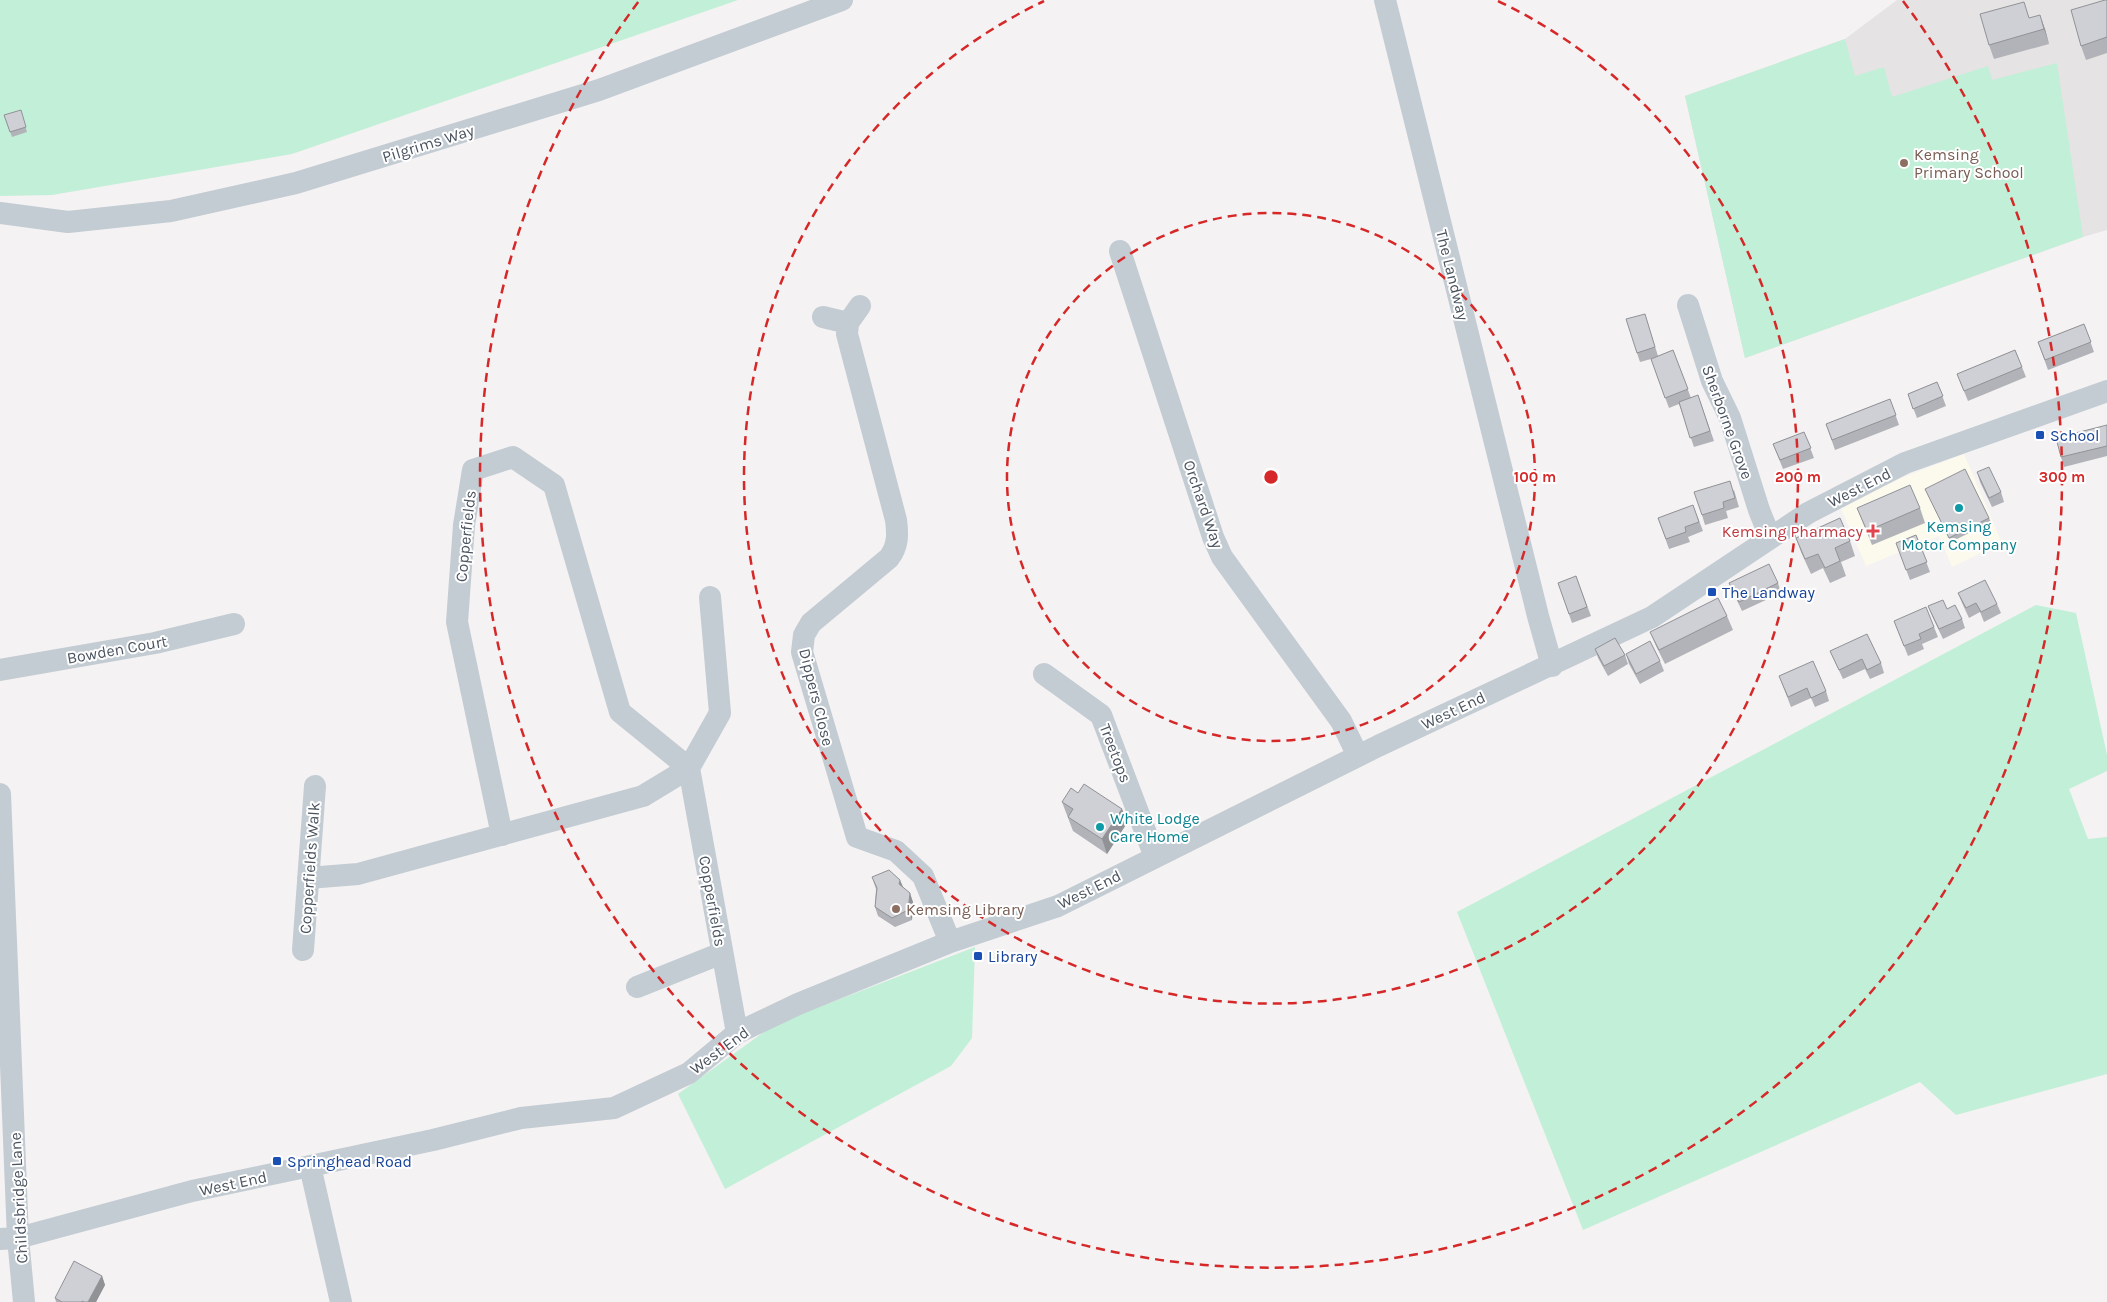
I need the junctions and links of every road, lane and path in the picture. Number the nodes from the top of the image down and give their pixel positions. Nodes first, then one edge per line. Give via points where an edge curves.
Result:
1 (842, 0) edge
2 (1385, 0) edge
3 (0, 213) edge
4 (1120, 251) dead end
5 (1688, 305) dead end
6 (823, 317) dead end
7 (2107, 391) edge
8 (1770, 537) junction
9 (710, 597) dead end
10 (234, 624) dead end
11 (1552, 666) junction
12 (0, 670) edge
13 (1044, 674) dead end
14 (1358, 756) junction
15 (689, 768) junction
16 (315, 786) dead end
17 (0, 794) edge
18 (502, 835) junction
19 (1155, 857) junction
20 (2, 858) edge
21 (308, 878) junction
22 (950, 942) junction
23 (303, 950) dead end
24 (722, 953) junction
25 (637, 987) dead end
26 (737, 1033) junction
27 (310, 1166) junction
28 (9, 1238) edge
29 (24, 1302) edge
30 (340, 1302) edge

1 - 3 street, Pilgrims Way via 599,90 296,184 171,211 68,222
2 - 11 street, The Landway
4 - 14 street, Orchard Way via 1222,557 1340,721
5 - 8 street, Sherborne Grove via 1712,381 1730,418
6 - 22 street, Dippers Close via 854,314 847,334 896,520 897,543 889,558 811,623 804,635 802,652 856,837 896,851 923,876
7 - 8 street, West End via 1905,463 1808,513
8 - 11 street, West End via 1652,617
9 - 15 street via 720,712
10 - 12 street, Bowden Court via 155,643
11 - 14 street, West End
13 - 19 street, Treetops via 1101,715
14 - 19 street, West End
15 - 18 street via 643,796
15 - 18 street, Copperfields via 620,712 554,485 513,457 473,470 464,526 457,622
15 - 24 street, Copperfields
16 - 21 street, Copperfields Walk
17 - 20 street, Childsbridge Lane
18 - 21 street via 358,874
19 - 22 street, West End via 1058,906
20 - 28 street, Childsbridge Lane
21 - 23 street, Copperfields Walk
22 - 26 street, West End via 798,1004
24 - 25 street
24 - 26 street, Copperfields
26 - 27 street, West End via 689,1073 614,1108 521,1118
27 - 28 street, West End
27 - 30 street
28 - 29 street, Childsbridge Lane

